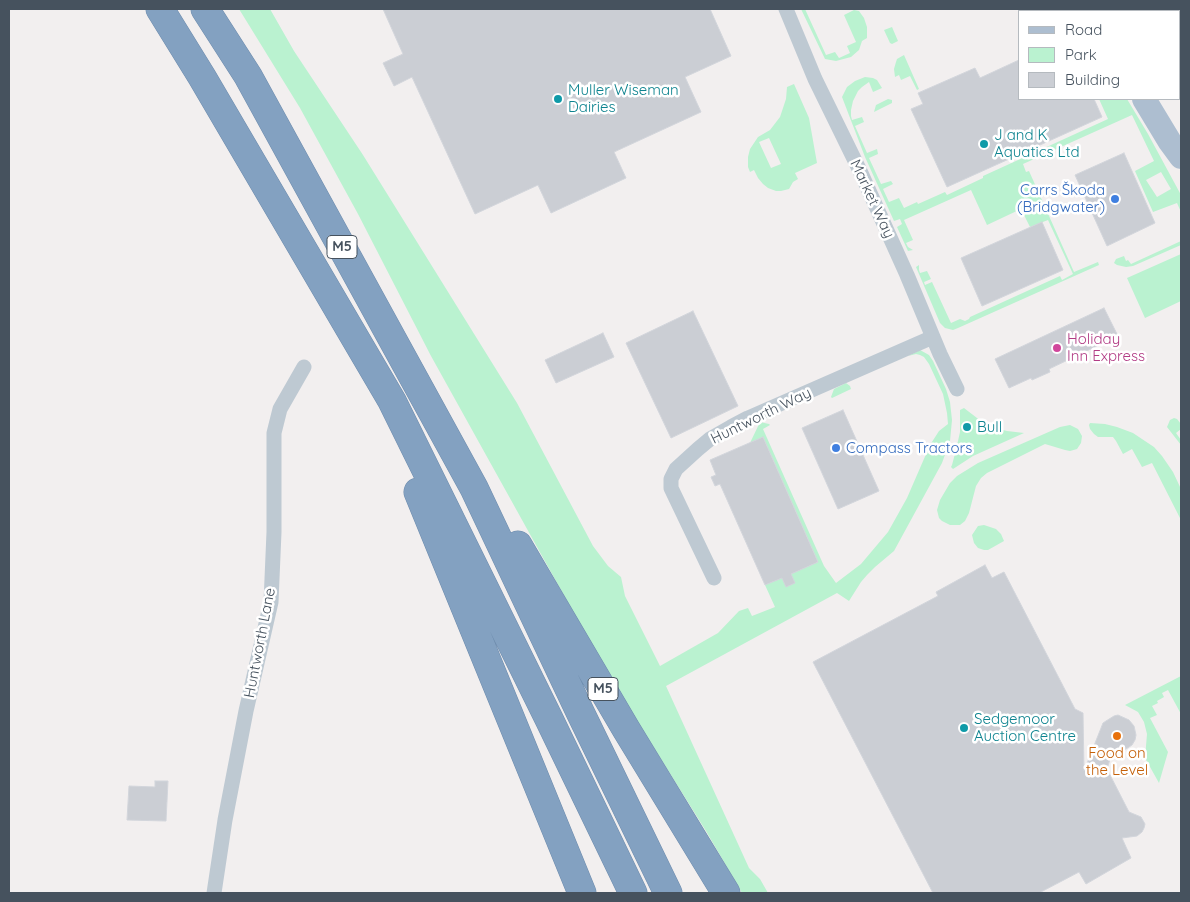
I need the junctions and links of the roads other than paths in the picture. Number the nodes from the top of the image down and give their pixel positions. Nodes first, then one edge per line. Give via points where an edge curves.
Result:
1 (160, 9) edge
2 (205, 9) edge
3 (786, 9) edge
4 (1145, 100) edge
5 (1176, 149) edge
6 (1181, 169) edge
7 (933, 337) junction
8 (304, 367) dead end
9 (957, 389) dead end
10 (392, 400) junction
11 (474, 488) junction
12 (714, 578) dead end
13 (214, 893) edge
14 (582, 893) edge
15 (633, 893) edge
16 (668, 893) edge
17 (726, 893) edge

1 - 10 highway, M5
2 - 11 highway, M5 via 248,76
3 - 7 street, Market Way
4 - 5 main road
5 - 6 main road
7 - 9 street, Market Way
7 - 12 street, Huntworth Way via 739,423 710,439 676,469 672,488
8 - 13 street, Huntworth Lane via 280,409 274,433 272,602 246,711
10 - 14 highway, M5 via 406,464
10 - 15 highway, M5
11 - 16 highway, M5
11 - 17 highway, M5 via 520,546

